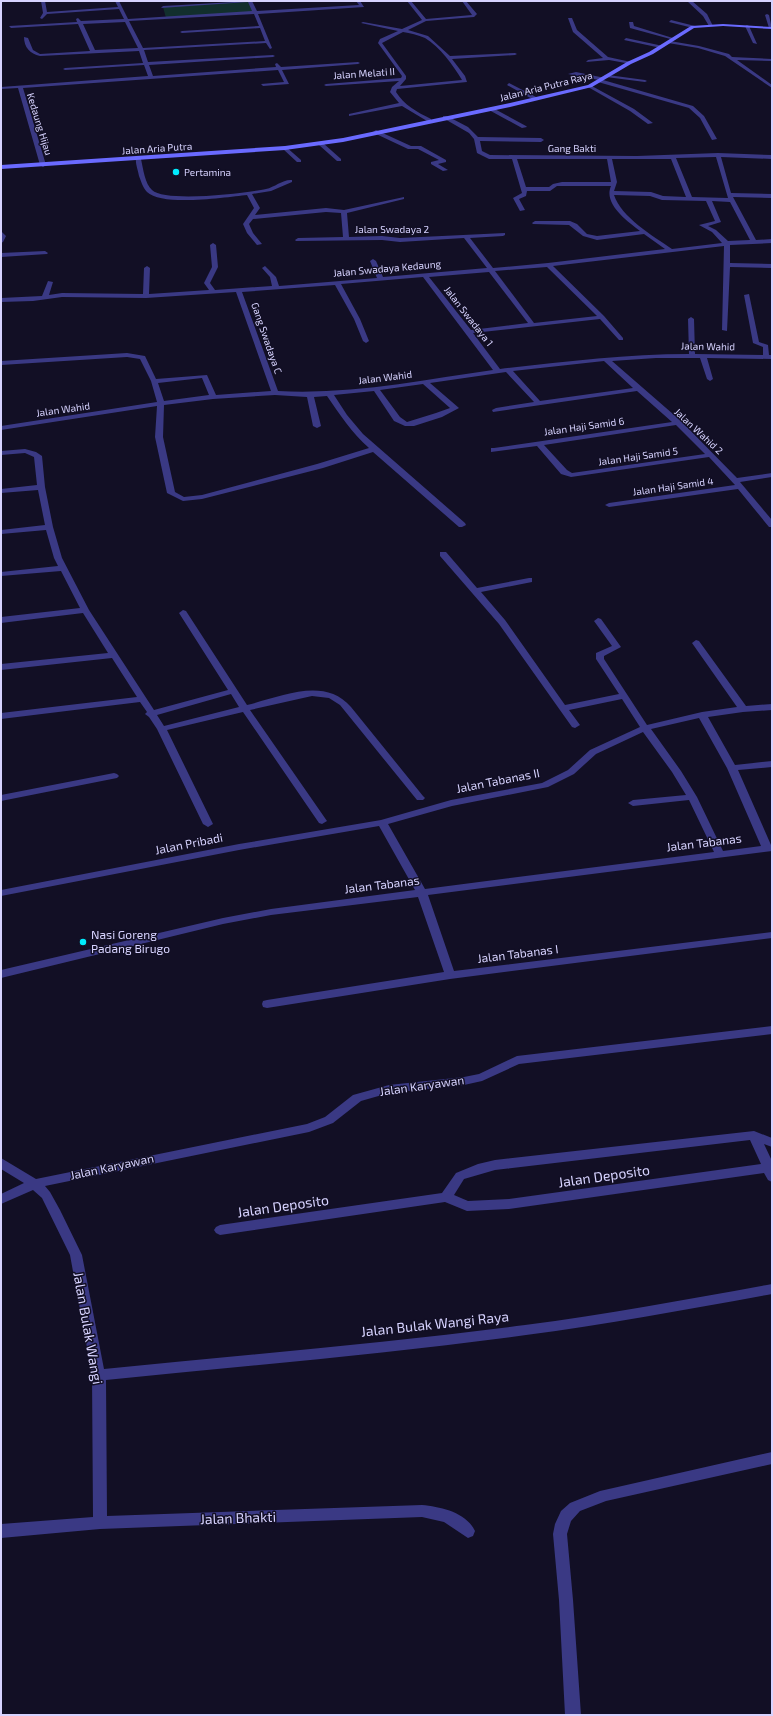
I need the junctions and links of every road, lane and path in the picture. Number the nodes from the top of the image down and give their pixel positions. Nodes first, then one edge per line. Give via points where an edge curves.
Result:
1 (43, 1) edge
2 (117, 1) edge
3 (162, 1) edge
4 (250, 1) edge
5 (317, 1) edge
6 (358, 1) edge
7 (409, 1) edge
8 (464, 1) edge
9 (689, 1) edge
10 (163, 7) junction
11 (120, 8) junction
12 (322, 9) junction
13 (74, 11) junction
14 (255, 12) junction
15 (44, 13) junction
16 (767, 15) dead end
17 (166, 18) junction
18 (570, 19) dead end
19 (126, 20) junction
20 (425, 20) junction
21 (671, 21) dead end
22 (80, 23) junction
23 (363, 23) dead end
24 (631, 23) dead end
25 (38, 25) junction
26 (711, 25) junction
27 (747, 26) junction
28 (11, 27) dead end
29 (262, 27) junction
30 (693, 27) junction
31 (772, 28) edge
32 (400, 30) junction
33 (182, 32) junction
34 (26, 38) dead end
35 (626, 39) dead end
36 (672, 40) junction
37 (267, 42) junction
38 (755, 43) dead end
39 (661, 47) junction
40 (141, 50) junction
41 (93, 52) junction
42 (516, 54) dead end
43 (273, 56) junction
44 (448, 58) junction
45 (732, 58) junction
46 (608, 59) junction
47 (195, 60) junction
48 (772, 60) edge
49 (588, 61) dead end
50 (145, 63) junction
51 (358, 63) dead end
52 (629, 63) junction
53 (65, 69) dead end
54 (279, 69) junction
55 (201, 74) junction
56 (570, 74) dead end
57 (151, 77) junction
58 (404, 79) junction
59 (604, 79) junction
60 (772, 80) edge
61 (645, 81) dead end
62 (764, 81) junction
63 (509, 84) dead end
64 (263, 85) dead end
65 (326, 85) dead end
66 (590, 86) junction
67 (20, 87) junction
68 (772, 87) edge
69 (1, 88) edge
70 (394, 88) junction
71 (536, 99) junction
72 (402, 104) junction
73 (491, 109) junction
74 (351, 115) dead end
75 (445, 118) junction
76 (429, 120) junction
77 (650, 123) dead end
78 (524, 127) dead end
79 (376, 132) junction
80 (477, 139) junction
81 (714, 139) dead end
82 (542, 140) dead end
83 (320, 144) junction
84 (313, 145) joint
85 (285, 148) junction
86 (718, 155) junction
87 (514, 157) junction
88 (673, 157) junction
89 (772, 157) edge
90 (138, 158) junction
91 (609, 158) junction
92 (339, 160) dead end
93 (299, 161) dead end
94 (43, 166) junction
95 (1, 167) edge
96 (446, 170) dead end
97 (290, 181) dead end
98 (614, 184) junction
99 (524, 188) junction
100 (249, 193) junction
101 (611, 193) junction
102 (772, 196) edge
103 (402, 198) dead end
104 (689, 198) junction
105 (730, 198) junction
106 (708, 200) junction
107 (522, 210) dead end
108 (344, 212) junction
109 (252, 217) junction
110 (535, 223) dead end
111 (645, 232) junction
112 (1, 233) edge
113 (503, 234) dead end
114 (466, 237) junction
115 (346, 238) junction
116 (298, 240) dead end
117 (1, 241) edge
118 (772, 241) edge
119 (754, 242) junction
120 (259, 244) dead end
121 (726, 244) junction
122 (213, 245) dead end
123 (671, 251) junction
124 (45, 253) dead end
125 (1, 255) edge
126 (372, 261) dead end
127 (548, 265) junction
128 (727, 265) junction
129 (772, 266) edge
130 (147, 268) dead end
131 (265, 268) dead end
132 (490, 270) junction
133 (424, 275) junction
134 (381, 279) junction
135 (50, 282) dead end
136 (337, 283) junction
137 (276, 288) junction
138 (239, 291) junction
139 (214, 293) junction
140 (748, 295) dead end
141 (146, 296) junction
142 (45, 297) junction
143 (1, 300) edge
144 (602, 317) junction
145 (691, 319) dead end
146 (532, 324) junction
147 (725, 330) dead end
148 (470, 332) junction
149 (620, 339) dead end
150 (366, 341) dead end
151 (692, 356) junction
152 (703, 356) junction
153 (769, 357) edge
154 (606, 359) junction
155 (1, 363) edge
156 (507, 370) junction
157 (498, 371) junction
158 (710, 379) dead end
159 (154, 381) junction
160 (425, 382) junction
161 (376, 389) junction
162 (637, 389) junction
163 (275, 393) junction
164 (330, 394) junction
165 (310, 395) junction
166 (213, 397) junction
167 (160, 403) junction
168 (538, 403) junction
169 (496, 410) dead end
170 (678, 423) junction
171 (317, 426) dead end
172 (1, 428) edge
173 (538, 443) junction
174 (374, 449) junction
175 (494, 450) dead end
176 (1, 453) edge
177 (711, 455) junction
178 (772, 475) edge
179 (738, 484) junction
180 (41, 487) junction
181 (1, 491) edge
182 (609, 505) dead end
183 (462, 525) dead end
184 (772, 525) edge
185 (49, 527) junction
186 (1, 532) edge
187 (443, 554) dead end
188 (64, 568) junction
189 (1, 574) edge
190 (529, 580) dead end
191 (475, 591) junction
192 (85, 610) junction
193 (183, 613) dead end
194 (1, 620) edge
195 (598, 621) dead end
196 (696, 643) dead end
197 (114, 655) junction
198 (1, 667) edge
199 (233, 691) junction
200 (624, 696) junction
201 (142, 700) junction
202 (772, 707) edge
203 (246, 708) junction
204 (563, 708) junction
205 (743, 709) junction
206 (150, 714) junction
207 (702, 715) junction
208 (1, 716) edge
209 (575, 725) dead end
210 (645, 728) junction
211 (162, 729) junction
212 (772, 764) edge
213 (732, 768) junction
214 (114, 776) dead end
215 (692, 797) junction
216 (1, 798) edge
217 (420, 798) dead end
218 (634, 804) dead end
219 (322, 821) dead end
220 (382, 823) junction
221 (208, 824) dead end
222 (769, 848) edge
223 (720, 855) junction
224 (1, 892) edge
225 (422, 893) junction
226 (772, 935) edge
227 (1, 974) edge
228 (450, 975) junction
229 (267, 1004) dead end
230 (772, 1030) edge
231 (754, 1135) junction
232 (772, 1143) edge
233 (1, 1163) edge
234 (771, 1170) edge
235 (34, 1184) junction
236 (446, 1198) junction
237 (1, 1199) edge
238 (220, 1230) dead end
239 (772, 1289) edge
240 (99, 1375) junction
241 (772, 1458) edge
242 (100, 1523) junction
243 (1, 1531) edge
244 (468, 1531) dead end
245 (573, 1715) edge

1 - 15 street
2 - 11 street
3 - 10 street
4 - 10 street
4 - 14 street
5 - 12 street
6 - 12 street via 362,6
7 - 20 street
8 - 20 street via 474,16
9 - 26 street via 705,15
10 - 17 street
11 - 13 street
11 - 19 street
12 - 14 street
13 - 15 street
13 - 22 street
14 - 29 street
14 - 33 street
15 - 25 street
16 - 31 street
17 - 19 street
17 - 33 street
18 - 46 street via 575,31
19 - 22 street
19 - 40 street
20 - 32 street
21 - 30 street
22 - 25 street
22 - 41 street
23 - 32 street
24 - 36 street via 632,27
25 - 28 street
26 - 27 main road, Jalan Aria Putra Raya
26 - 30 main road, Jalan Aria Putra Raya
27 - 31 main road, Jalan Aria Putra Raya
27 - 38 street
29 - 33 street
29 - 37 street
30 - 36 main road, Jalan Aria Putra Raya
32 - 44 street via 427,37
32 - 58 street via 380,43
33 - 37 street
33 - 40 street
33 - 47 street
34 - 41 street via 34,54
35 - 39 street
36 - 39 main road, Jalan Aria Putra Raya
36 - 45 street via 720,52
37 - 43 street
39 - 52 main road, Jalan Aria Putra Raya
40 - 41 street
40 - 50 street
42 - 44 street
43 - 47 street
43 - 54 street
44 - 70 street via 465,81
45 - 48 street
45 - 62 street
46 - 49 street
46 - 52 street
47 - 50 street
47 - 55 street
50 - 53 street
50 - 57 street
51 - 54 street
52 - 59 main road, Jalan Aria Putra Raya
54 - 55 street
54 - 64 street via 287,83
55 - 57 street
56 - 59 street
57 - 67 street
58 - 65 street, Jalan Melati II
58 - 70 street
59 - 61 street
59 - 66 main road, Jalan Aria Putra Raya
59 - 81 street via 697,110
60 - 62 street
62 - 68 street
63 - 71 street
66 - 71 main road, Jalan Aria Putra Raya
66 - 77 street
67 - 69 street
67 - 94 street, Kedaung Hijau
70 - 72 street via 393,92
71 - 73 main road, Jalan Aria Putra Raya
72 - 74 street
72 - 76 street
73 - 75 main road, Jalan Aria Putra Raya
73 - 78 street
75 - 76 main road, Jalan Aria Putra Raya
75 - 80 street, Gang Bakti via 466,128
76 - 79 main road, Jalan Aria Putra Raya
79 - 83 main road, Jalan Aria Putra Raya
79 - 96 street via 410,148 419,147 444,161 433,163
80 - 82 street
80 - 87 street, Gang Bakti via 477,150 481,154 489,157
83 - 84 main road, Jalan Aria Putra Raya
83 - 92 street
84 - 85 main road, Jalan Aria Putra
85 - 90 main road, Jalan Aria Putra
85 - 93 street
86 - 88 street, Gang Bakti
86 - 89 street, Gang Bakti
86 - 105 street
87 - 91 street, Gang Bakti
87 - 99 street
88 - 91 street, Gang Bakti
88 - 104 street via 676,172
90 - 94 main road, Jalan Aria Putra
90 - 100 street via 149,191 157,196 195,198
91 - 98 street
94 - 95 main road, Jalan Aria Putra
97 - 100 street via 269,190
98 - 99 street via 562,184 550,189
98 - 101 street
99 - 107 street via 524,195 516,198
100 - 109 street via 258,208
101 - 104 street
101 - 111 street via 622,212
102 - 105 street
103 - 108 street, Jalan Swadaya 2
104 - 106 street
105 - 106 street
105 - 119 street
106 - 121 street via 718,222 702,225 714,231
108 - 109 street, Jalan Swadaya 2 via 326,210
108 - 115 street, Jalan Swadaya 2
109 - 120 street via 246,224
110 - 111 street via 570,223 584,235 596,238
111 - 123 street
112 - 117 street
113 - 114 street, Jalan Swadaya 2
114 - 115 street, Jalan Swadaya 2 via 400,240
114 - 132 street
115 - 116 street
118 - 119 street, Jalan Swadaya Kedaung
119 - 121 street, Jalan Swadaya Kedaung
121 - 123 street, Jalan Swadaya Kedaung
121 - 128 street
122 - 139 street via 215,267 207,283
123 - 127 street, Jalan Swadaya Kedaung
124 - 125 street
126 - 134 street
127 - 132 street, Jalan Swadaya Kedaung
127 - 144 street
128 - 129 street
128 - 147 street
130 - 141 street
131 - 137 street via 273,277
132 - 133 street, Jalan Swadaya Kedaung
132 - 146 street
133 - 134 street, Jalan Swadaya Kedaung
133 - 148 street, Jalan Swadaya 1
134 - 136 street, Jalan Swadaya Kedaung
135 - 142 street
136 - 137 street, Jalan Swadaya Kedaung
136 - 150 street
137 - 138 street, Jalan Swadaya Kedaung
138 - 139 street, Jalan Swadaya Kedaung
138 - 163 street, Gang Swadaya C
139 - 141 street, Jalan Swadaya Kedaung
140 - 153 street via 756,343 766,346
141 - 142 street, Jalan Swadaya Kedaung
142 - 143 street, Jalan Swadaya Kedaung
144 - 146 street
144 - 149 street
145 - 151 street
146 - 148 street
148 - 157 street, Jalan Swadaya 1
151 - 152 street, Jalan Wahid
151 - 154 street, Jalan Wahid
152 - 153 street, Jalan Wahid
152 - 158 street
154 - 156 street, Jalan Wahid
154 - 162 street, Jalan Wahid 2
155 - 159 street via 134,355 145,360
156 - 157 street, Jalan Wahid
156 - 168 street
157 - 160 street, Jalan Wahid
159 - 166 street via 205,376
159 - 167 street
160 - 161 street, Jalan Wahid
160 - 161 street via 454,408 411,424 405,424 397,419
161 - 164 street, Jalan Wahid
162 - 168 street
162 - 170 street, Jalan Wahid 2
163 - 165 street, Jalan Wahid
163 - 166 street, Jalan Wahid
164 - 165 street, Jalan Wahid
164 - 174 street via 344,416
165 - 171 street
166 - 167 street, Jalan Wahid
167 - 172 street, Jalan Wahid
167 - 174 street via 160,437 171,493 183,499 202,497
168 - 169 street
170 - 173 street, Jalan Haji Samid 6
170 - 177 street, Jalan Wahid 2
173 - 175 street, Jalan Haji Samid 6
173 - 177 street, Jalan Haji Samid 5 via 568,475
174 - 183 street
176 - 180 street via 25,451 38,456
177 - 179 street, Jalan Wahid 2
178 - 179 street, Jalan Haji Samid 4
179 - 182 street, Jalan Haji Samid 4
179 - 184 street, Jalan Wahid 2
180 - 181 street
180 - 185 street
185 - 186 street
185 - 188 street via 58,558
187 - 191 street
188 - 189 street
188 - 192 street
190 - 191 street
191 - 204 street via 502,622
192 - 194 street
192 - 197 street
193 - 199 street
195 - 200 street via 616,647 599,655 600,659
196 - 205 street
197 - 198 street
197 - 201 street
199 - 203 street
199 - 206 street
200 - 204 street
200 - 210 street
201 - 206 street
201 - 208 street
202 - 205 street, Jalan Tabanas II
203 - 211 street
203 - 217 street via 317,691 330,694 347,707
203 - 219 street
204 - 209 street
205 - 207 street, Jalan Tabanas II
206 - 211 street
207 - 210 street, Jalan Tabanas II
207 - 213 street
210 - 215 street
210 - 220 street, Jalan Tabanas II via 593,752 572,772 545,785 451,803
211 - 221 street
212 - 213 street
213 - 222 street
214 - 216 street
215 - 218 street
215 - 223 street
220 - 224 street, Jalan Pribadi
220 - 225 street
222 - 223 street, Jalan Tabanas
223 - 225 street, Jalan Tabanas
225 - 227 street, Jalan Tabanas via 271,912 222,921
225 - 228 street
226 - 228 street, Jalan Tabanas I
228 - 229 street, Jalan Tabanas I
230 - 235 street, Jalan Karyawan via 517,1060 464,1081 389,1089 357,1098 328,1120 308,1128
231 - 232 street
231 - 234 street, Jalan Deposito
231 - 236 street, Jalan Deposito via 478,1169 460,1176
233 - 235 street, Jalan Bulak Wangi
234 - 236 street, Jalan Deposito via 487,1206 467,1206
235 - 237 street
235 - 240 street, Jalan Bulak Wangi via 46,1195 76,1255
236 - 238 street, Jalan Deposito
239 - 240 street, Jalan Bulak Wangi Raya via 659,1310 526,1330
240 - 242 street, Jalan Bulak Wangi
241 - 245 street via 605,1495 575,1508 566,1516 560,1534
242 - 243 street, Jalan Bhakti
242 - 244 street, Jalan Bhakti via 422,1511 455,1519

